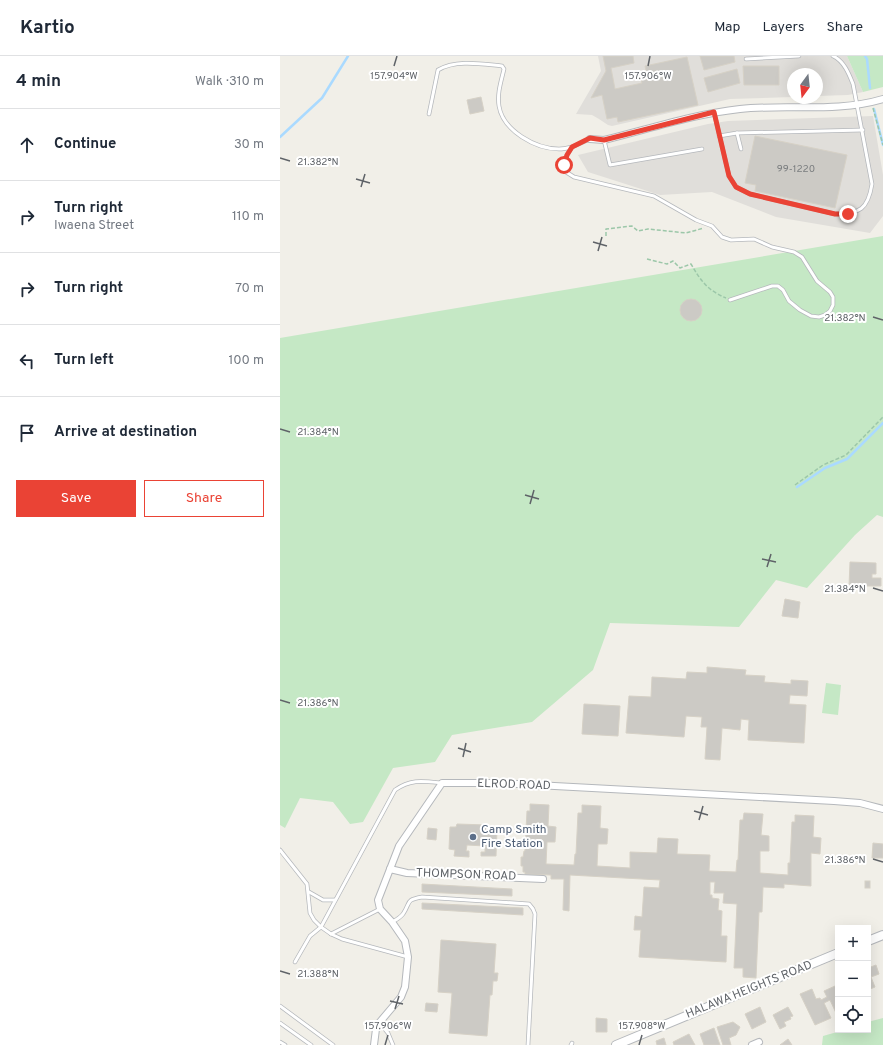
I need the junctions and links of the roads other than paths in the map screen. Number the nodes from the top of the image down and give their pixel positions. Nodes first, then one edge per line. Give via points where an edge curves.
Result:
1 (799, 56) edge
2 (833, 56) edge
3 (746, 59) dead end
4 (883, 99) edge
5 (858, 104) junction
6 (714, 112) junction
7 (429, 114) dead end
8 (862, 130) junction
9 (737, 133) junction
10 (720, 136) junction
11 (590, 138) joint
12 (604, 140) junction
13 (572, 147) junction
14 (702, 149) dead end
15 (741, 149) dead end
16 (730, 300) road end
17 (442, 783) junction
18 (883, 809) edge
19 (280, 850) edge
20 (390, 869) junction
21 (543, 879) dead end
22 (309, 892) junction
23 (335, 900) junction
24 (380, 909) junction
25 (392, 922) junction
26 (321, 927) junction
27 (331, 934) junction
28 (883, 935) edge
29 (871, 940) edge
30 (835, 954) edge
31 (408, 958) junction
32 (295, 962) dead end
33 (280, 1006) edge
34 (379, 1022) junction
35 (280, 1023) edge
36 (280, 1042) edge
37 (632, 1042) edge
38 (759, 1042) dead end
39 (285, 1045) edge
40 (311, 1045) edge
41 (333, 1045) edge
42 (374, 1045) edge
43 (393, 1045) edge
44 (528, 1045) edge
45 (616, 1045) edge
46 (752, 1045) edge

1 - 3 lane
2 - 5 lane via 838,58 848,72
4 - 5 street
5 - 6 street
5 - 8 lane
6 - 10 lane
6 - 12 street
7 - 13 lane via 438,70 445,66 467,63 502,66 504,69 499,90 499,107 505,121 532,142 559,149
8 - 9 lane
8 - 10 lane via 872,184 870,198 864,206 848,214 835,214 750,194 736,187 729,176
9 - 10 lane
9 - 15 lane
11 - 12 street
11 - 13 lane
12 - 14 lane via 610,165
13 - 16 lane via 564,165 566,172 574,177 654,196 696,220 712,226 722,237 731,240 754,239 772,247 794,252 802,257 817,281 833,297 830,311 819,317 800,310 789,301 778,286
17 - 18 street, ELROD ROAD via 834,800
17 - 20 street via 399,846
17 - 23 lane via 418,781 404,784 395,790
19 - 22 lane via 307,884
20 - 21 street, THOMPSON ROAD via 407,873
20 - 24 street via 378,900
22 - 23 lane via 323,900
22 - 26 lane via 310,913
23 - 26 lane
24 - 25 street
24 - 27 lane
25 - 31 street via 405,941
25 - 44 lane via 400,918 406,905 413,899 422,897 529,904 535,914
26 - 27 lane
26 - 32 lane via 310,936
27 - 31 lane
28 - 29 street
30 - 37 street, HALAWA HEIGHTS ROAD
31 - 34 street via 405,987 401,997
33 - 41 lane
34 - 42 street
34 - 43 lane
35 - 40 lane
36 - 39 lane
37 - 45 street, HALAWA HEIGHTS ROAD
38 - 46 street

